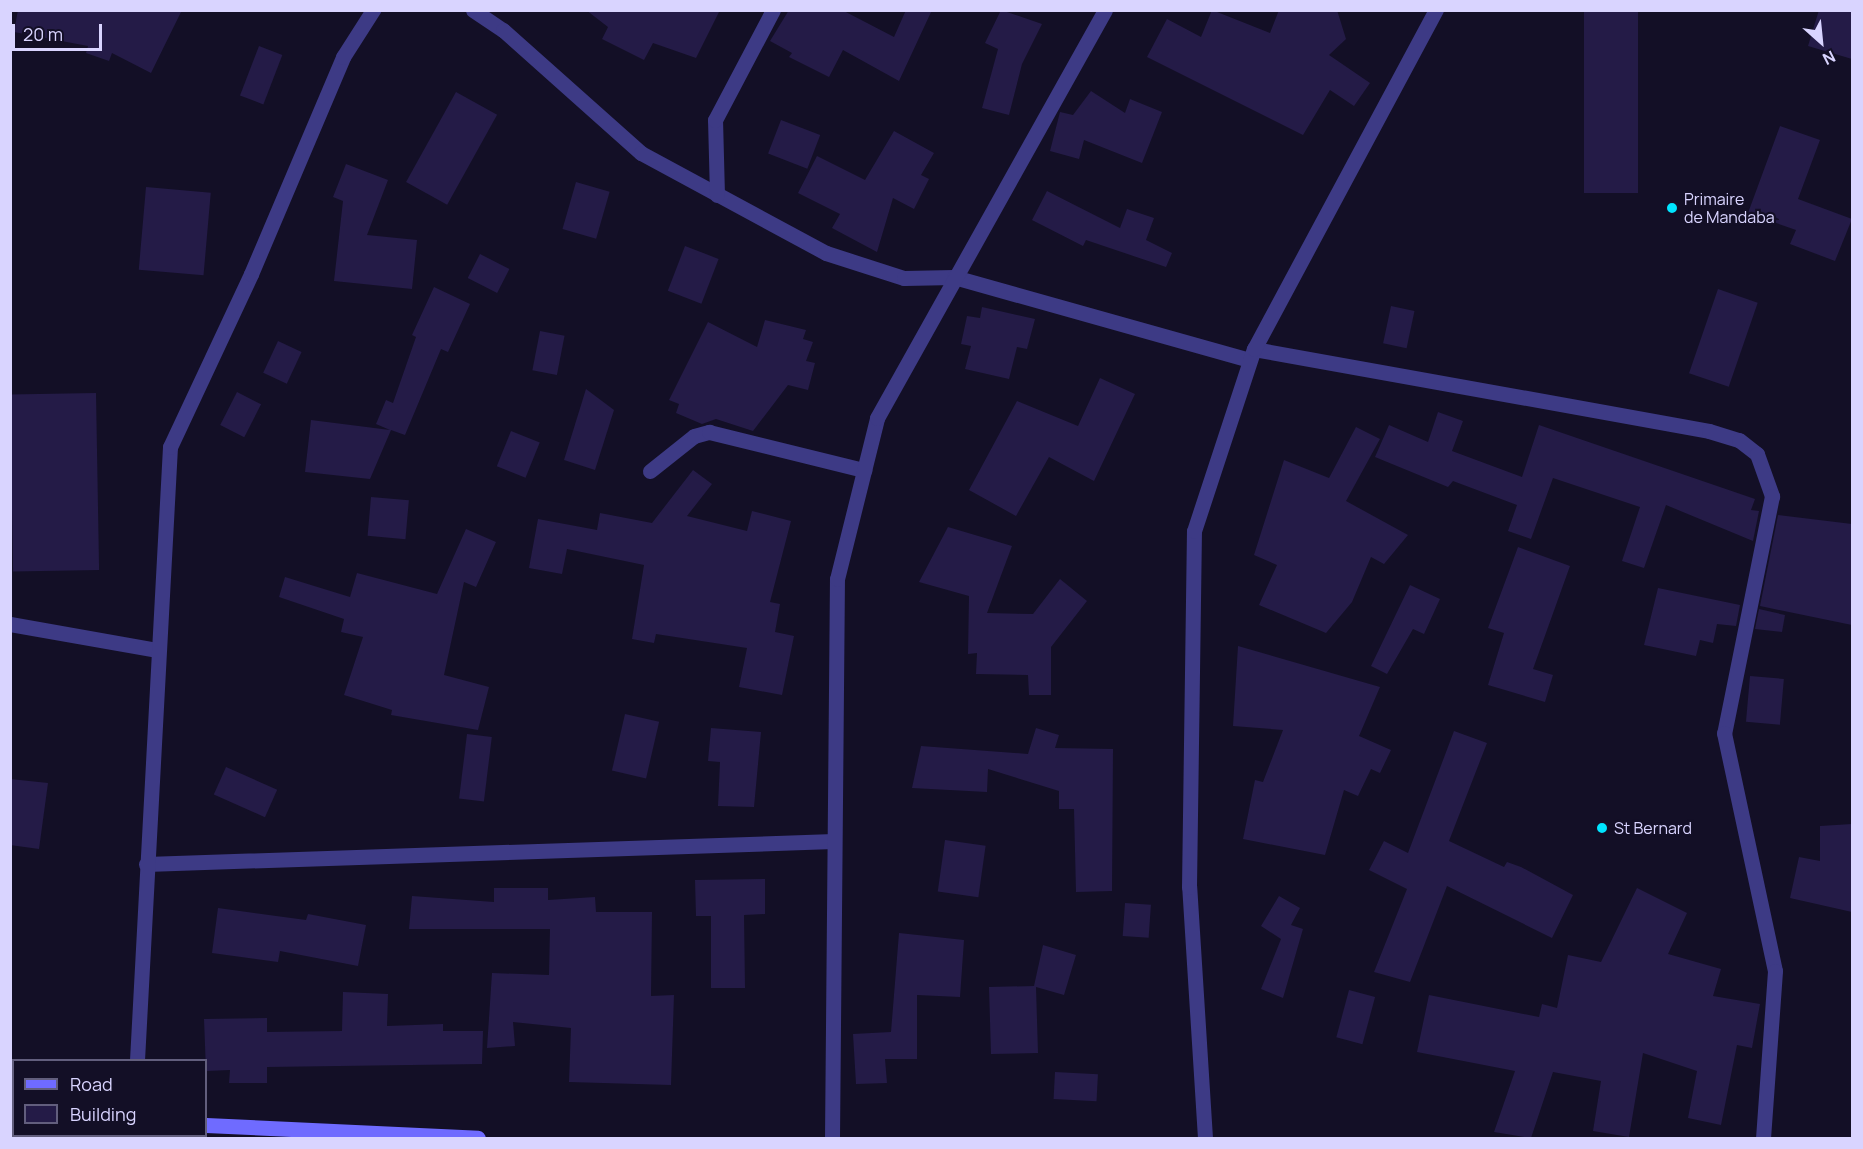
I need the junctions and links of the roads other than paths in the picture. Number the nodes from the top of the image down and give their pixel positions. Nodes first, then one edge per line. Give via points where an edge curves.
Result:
1 (373, 10) edge
2 (473, 10) edge
3 (773, 10) edge
4 (1105, 10) edge
5 (1436, 10) edge
6 (717, 195) junction
7 (954, 277) junction
8 (1252, 354) junction
9 (864, 470) junction
10 (650, 471) dead end
11 (10, 624) edge
12 (158, 650) junction
13 (834, 841) junction
14 (146, 864) junction
15 (137, 1059) edge
16 (207, 1125) edge
17 (478, 1138) edge
18 (832, 1138) edge
19 (1205, 1138) edge
20 (1763, 1138) edge

1 - 12 street via 343,57 252,274 170,447
2 - 6 street via 503,30 641,153
3 - 6 street via 715,120
4 - 7 street
5 - 8 street
6 - 7 street via 826,253 904,278
7 - 8 street
7 - 9 street via 877,418
8 - 19 street via 1194,531 1189,887
8 - 20 street via 1709,431 1739,440 1757,454 1772,496 1724,733 1775,971
9 - 10 street via 709,432 694,435
9 - 13 street via 837,579
11 - 12 street
12 - 14 street
13 - 14 street
13 - 18 street
14 - 15 street
16 - 17 street

